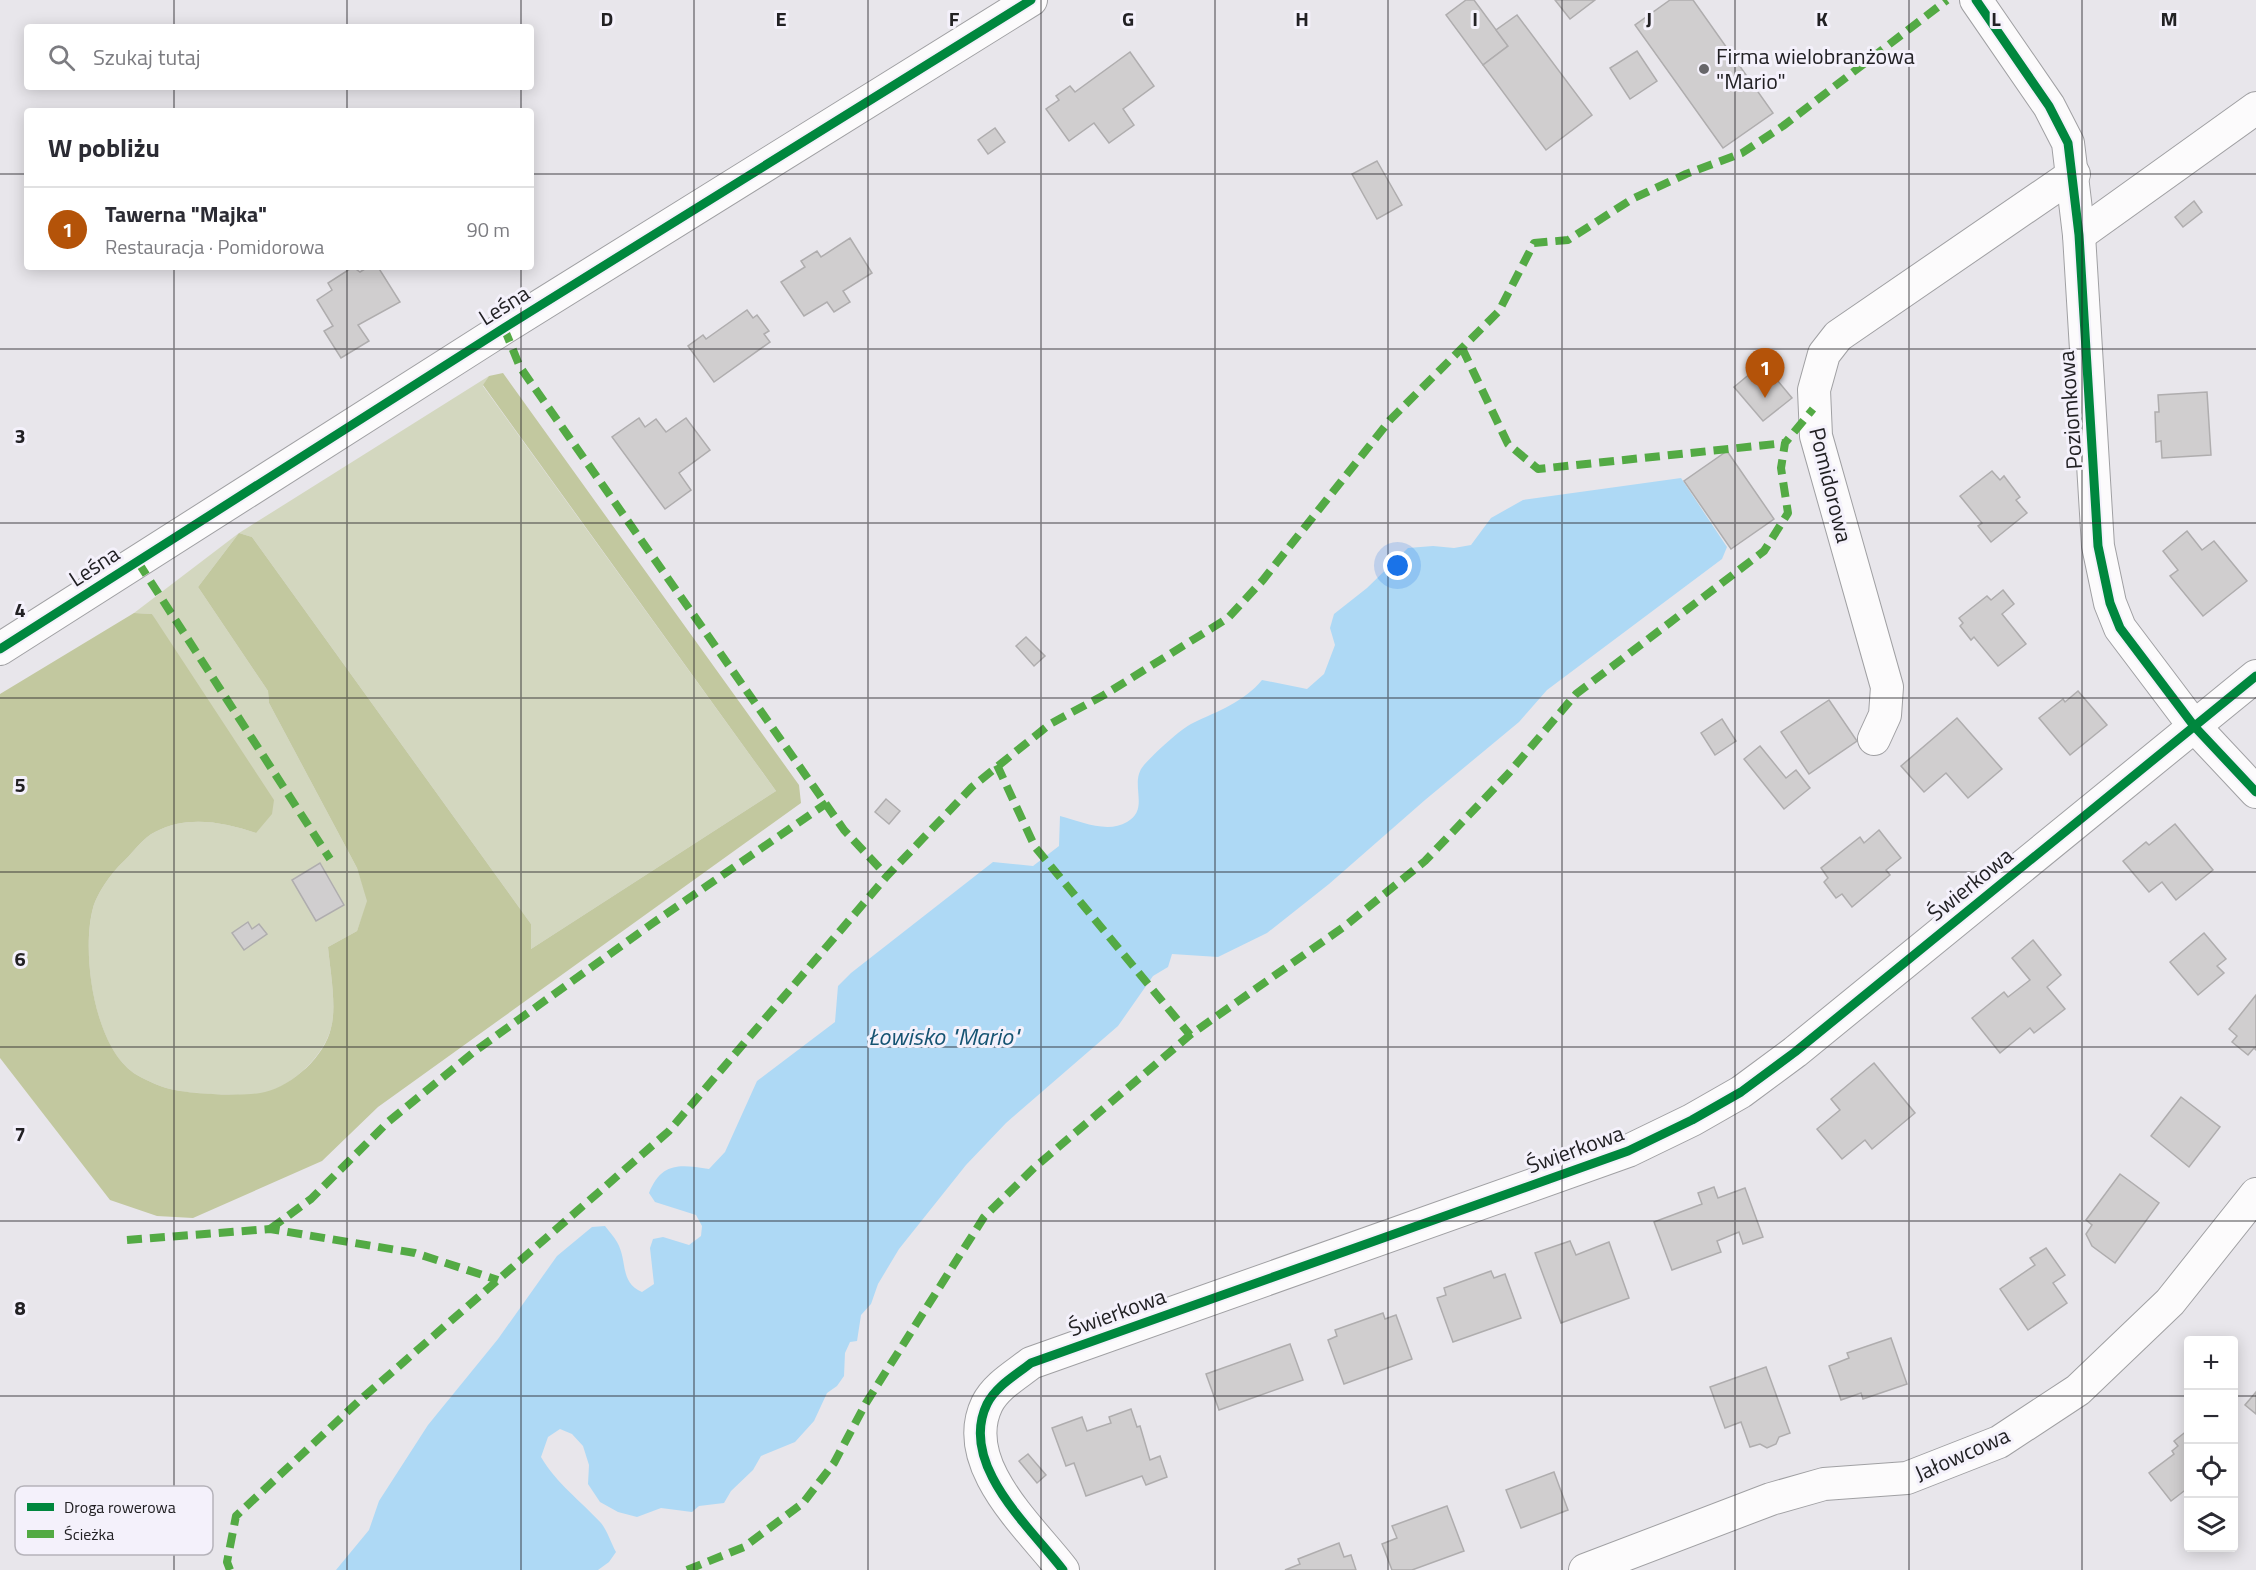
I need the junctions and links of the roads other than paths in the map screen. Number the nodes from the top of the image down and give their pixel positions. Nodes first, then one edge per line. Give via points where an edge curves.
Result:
1 (1031, 0) edge
2 (1977, 0) edge
3 (2256, 108) edge
4 (2074, 174) junction
5 (2079, 235) junction
6 (0, 649) edge
7 (2256, 676) edge
8 (2194, 726) junction
9 (1874, 739) dead end
10 (2256, 792) edge
11 (2256, 1194) edge
12 (1063, 1570) edge
13 (1585, 1570) edge

1 - 6 street, Leśna via 504,328
2 - 4 street, Poziomkowa via 2049,106 2068,143
3 - 5 street
4 - 5 street, Poziomkowa
4 - 9 street, Pomidorowa via 1838,336 1824,354 1814,390 1816,436 1887,687 1885,715
5 - 8 street, Poziomkowa via 2098,546 2110,603 2120,628
7 - 8 street, Świerkowa
8 - 10 street, Poziomkowa
8 - 12 street, Świerkowa via 1795,1052 1741,1092 1692,1120 1628,1151 1031,1364 1004,1384 987,1404 979,1435 987,1469 1013,1509
11 - 13 street, Jałowcowa via 2170,1302 2087,1382 1999,1442 1907,1478 1824,1484 1771,1499

